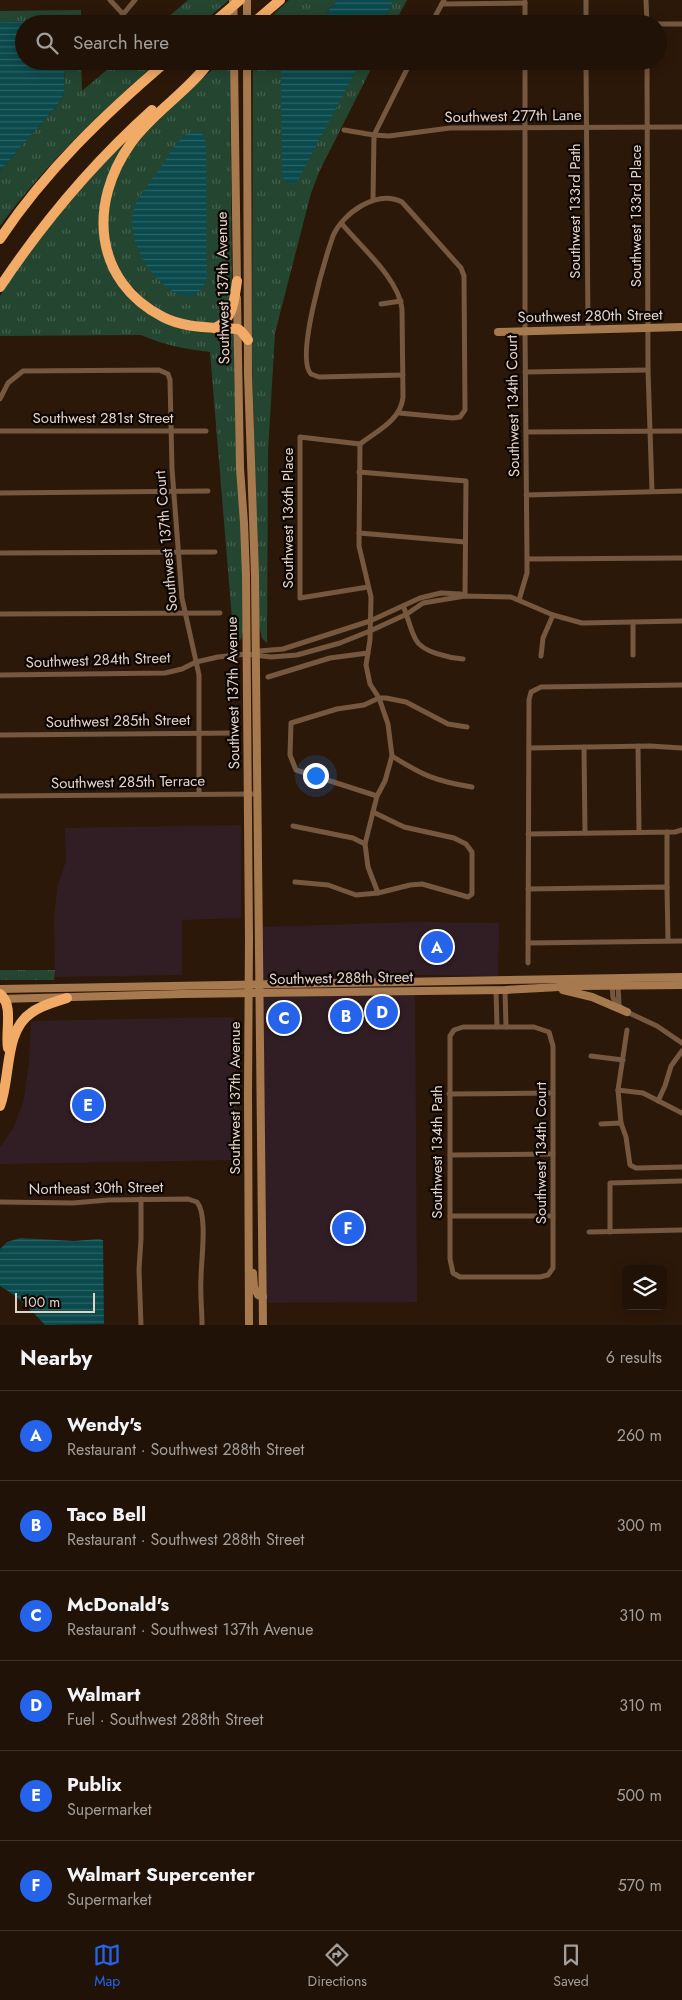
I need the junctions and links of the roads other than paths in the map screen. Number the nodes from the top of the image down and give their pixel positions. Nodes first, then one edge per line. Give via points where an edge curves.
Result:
1 (110, 0) edge
2 (135, 0) edge
3 (233, 0) edge
4 (240, 0) edge
5 (247, 0) edge
6 (280, 0) edge
7 (586, 0) edge
8 (646, 0) edge
9 (525, 1) edge
10 (443, 2) edge
11 (123, 14) joint
12 (222, 15) edge
13 (234, 15) edge
14 (247, 15) edge
15 (262, 15) edge
16 (436, 15) edge
17 (525, 15) edge
18 (586, 15) edge
19 (647, 15) edge
20 (667, 24) edge
21 (682, 24) edge
22 (157, 70) edge
23 (199, 70) edge
24 (203, 70) edge
25 (234, 70) edge
26 (247, 70) edge
27 (407, 70) edge
28 (525, 70) edge
29 (586, 70) edge
30 (647, 70) edge
31 (682, 127) edge
32 (526, 128) junction
33 (586, 128) junction
34 (648, 128) junction
35 (344, 130) dead end
36 (374, 135) junction
37 (373, 200) junction
38 (342, 224) junction
39 (0, 239) edge
40 (237, 282) junction
41 (0, 287) edge
42 (401, 300) junction
43 (381, 304) dead end
44 (214, 328) junction
45 (649, 328) junction
46 (682, 328) edge
47 (238, 329) junction
48 (588, 330) junction
49 (525, 331) junction
50 (498, 332) dead end
51 (248, 340) junction
52 (648, 370) junction
53 (525, 372) junction
54 (403, 375) junction
55 (0, 399) edge
56 (399, 413) junction
57 (0, 431) edge
58 (171, 431) junction
59 (206, 431) dead end
60 (650, 431) junction
61 (682, 431) edge
62 (526, 432) junction
63 (360, 444) junction
64 (358, 472) junction
65 (174, 491) junction
66 (208, 491) dead end
67 (652, 491) junction
68 (682, 491) edge
69 (0, 493) edge
70 (526, 495) junction
71 (359, 533) junction
72 (465, 542) junction
73 (179, 551) junction
74 (215, 552) dead end
75 (0, 554) edge
76 (682, 558) edge
77 (527, 559) junction
78 (368, 587) junction
79 (465, 596) junction
80 (519, 600) junction
81 (403, 606) junction
82 (184, 612) junction
83 (220, 613) dead end
84 (0, 614) edge
85 (407, 614) junction
86 (553, 615) junction
87 (370, 621) junction
88 (682, 621) edge
89 (633, 622) junction
90 (370, 631) junction
91 (368, 652) junction
92 (246, 654) junction
93 (255, 654) junction
94 (633, 654) dead end
95 (541, 656) dead end
96 (463, 659) dead end
97 (196, 662) junction
98 (0, 675) edge
99 (268, 677) dead end
100 (682, 685) edge
101 (379, 698) junction
102 (468, 727) dead end
103 (236, 732) dead end
104 (198, 733) junction
105 (0, 735) edge
106 (638, 746) junction
107 (584, 747) junction
108 (530, 748) junction
109 (682, 748) edge
110 (392, 756) junction
111 (472, 786) dead end
112 (199, 794) junction
113 (248, 794) junction
114 (257, 794) junction
115 (0, 796) edge
116 (377, 796) junction
117 (374, 812) junction
118 (293, 826) dead end
119 (682, 830) edge
120 (639, 832) junction
121 (667, 832) junction
122 (585, 833) junction
123 (528, 834) junction
124 (365, 844) junction
125 (294, 882) dead end
126 (668, 887) junction
127 (528, 889) junction
128 (378, 893) junction
129 (249, 898) junction
130 (258, 898) junction
131 (668, 941) junction
132 (682, 941) edge
133 (528, 943) junction
134 (528, 963) dead end
135 (682, 977) edge
136 (615, 982) junction
137 (249, 984) junction
138 (260, 984) junction
139 (682, 985) edge
140 (554, 987) junction
141 (0, 989) edge
142 (496, 990) junction
143 (505, 990) junction
144 (249, 993) junction
145 (260, 993) junction
146 (2, 997) edge
147 (67, 998) junction
148 (627, 1012) junction
149 (497, 1027) junction
150 (506, 1027) junction
151 (627, 1030) dead end
152 (682, 1043) edge
153 (682, 1051) edge
154 (9, 1056) junction
155 (591, 1056) dead end
156 (623, 1060) junction
157 (618, 1090) junction
158 (553, 1093) junction
159 (449, 1094) junction
160 (658, 1101) junction
161 (0, 1106) edge
162 (682, 1112) edge
163 (621, 1123) junction
164 (601, 1124) dead end
165 (553, 1154) junction
166 (450, 1155) junction
167 (682, 1167) edge
168 (682, 1182) edge
169 (141, 1199) junction
170 (0, 1202) edge
171 (450, 1216) junction
172 (554, 1216) junction
173 (248, 1217) junction
174 (682, 1230) edge
175 (589, 1232) dead end
176 (610, 1232) junction
177 (453, 1273) joint
178 (263, 1297) junction
179 (141, 1325) edge
180 (202, 1325) edge
181 (249, 1325) edge
182 (263, 1325) edge

1 - 11 street
2 - 11 street
3 - 13 main road
4 - 12 highway, bridge
5 - 14 main road
6 - 15 highway
7 - 18 street
8 - 19 street
9 - 10 street
9 - 17 street
10 - 16 street
20 - 21 street
22 - 39 highway via 87,134 32,195
23 - 41 highway via 99,161 30,242
24 - 44 highway via 131,142 108,188 103,225 106,250 117,276 135,299 164,318
25 - 40 main road, Southwest 137th Avenue
26 - 51 main road, Southwest 137th Avenue
27 - 36 street
28 - 32 street, Southwest 134th Court
29 - 33 street, Southwest 133rd Path
30 - 34 street, Southwest 133rd Place
31 - 34 street, Southwest 277th Lane
32 - 33 street, Southwest 277th Lane
32 - 36 street, Southwest 277th Lane via 450,128
32 - 49 street, Southwest 134th Court
33 - 34 street, Southwest 277th Lane
33 - 48 street, Southwest 133rd Path
34 - 45 street, Southwest 133rd Place
35 - 36 street, Southwest 277th Lane
36 - 37 street
37 - 38 street via 363,204
37 - 56 street via 402,202 464,272 466,408 456,418
38 - 42 street via 393,283
38 - 54 street via 334,232 308,329 308,372 319,377
40 - 44 highway via 228,318
40 - 47 main road, Southwest 137th Avenue
42 - 43 street
42 - 54 street
44 - 47 highway
45 - 46 main road, Southwest 280th Street
45 - 48 main road, Southwest 280th Street
45 - 52 street, Southwest 133rd Place
47 - 51 highway
47 - 92 main road, Southwest 137th Avenue
48 - 49 main road, Southwest 280th Street
49 - 50 main road, Southwest 280th Street
49 - 53 street, Southwest 134th Court
51 - 93 main road, Southwest 137th Avenue
52 - 53 street
52 - 60 street, Southwest 133rd Place
53 - 62 street, Southwest 134th Court
54 - 56 street
55 - 58 street, Southwest 137th Court via 8,383 23,371 159,370 168,374 170,380
56 - 63 street
57 - 58 street, Southwest 281st Street
58 - 59 street, Southwest 281st Street
58 - 65 street, Southwest 137th Court
60 - 61 street
60 - 62 street
60 - 67 street, Southwest 133rd Place
62 - 70 street, Southwest 134th Court
63 - 64 street
63 - 78 street, Southwest 136th Place via 300,437 300,598
64 - 71 street
64 - 72 street via 466,481
65 - 66 street
65 - 69 street
65 - 73 street, Southwest 137th Court
67 - 68 street
67 - 70 street
70 - 77 street, Southwest 134th Court
71 - 72 street
71 - 78 street
72 - 79 street
73 - 74 street
73 - 75 street
73 - 82 street, Southwest 137th Court
76 - 77 street
77 - 80 street, Southwest 134th Court via 527,573
78 - 87 street
79 - 80 street, Southwest 284th Street
79 - 81 street, Southwest 284th Street via 441,593
79 - 85 street, Southwest 284th Street via 423,603
80 - 86 street, Southwest 284th Street
81 - 85 street
81 - 87 street, Southwest 284th Street
82 - 83 street
82 - 84 street
82 - 97 street, Southwest 137th Court
85 - 90 street, Southwest 284th Street
85 - 96 street via 419,645 448,657
86 - 89 street, Southwest 284th Street via 582,623
86 - 95 street via 543,638
87 - 90 street
87 - 93 street, Southwest 284th Street via 284,649
88 - 89 street, Southwest 284th Street
89 - 94 street
90 - 91 street
90 - 93 street, Southwest 284th Street via 297,655 271,657
91 - 99 street via 330,658
91 - 101 street via 366,665 370,684
92 - 93 street, Southwest 284th Street
92 - 97 street, Southwest 284th Street
92 - 113 main road, Southwest 137th Avenue
93 - 114 main road, Southwest 137th Avenue
97 - 98 street, Southwest 284th Street via 165,673
97 - 104 street, Southwest 137th Court via 199,675
100 - 108 street via 536,688 529,697
101 - 102 street via 406,702 448,724
101 - 110 street via 388,724
101 - 116 street via 364,705 337,709 291,723 290,755 296,770
103 - 104 street, Southwest 285th Street
104 - 105 street, Southwest 285th Street
104 - 112 street, Southwest 137th Court
106 - 107 street
106 - 109 street
106 - 120 street
107 - 108 street
107 - 122 street
108 - 123 street
110 - 111 street via 419,774
110 - 116 street
112 - 113 street, Southwest 285th Terrace
112 - 115 street, Southwest 285th Terrace
113 - 114 street, Southwest 285th Terrace
113 - 129 main road, Southwest 137th Avenue
114 - 130 main road, Southwest 137th Avenue
116 - 117 street
117 - 124 street
117 - 128 street via 404,827 454,838 466,844 472,852 473,885 472,894 468,897 422,884
118 - 124 street via 353,838
119 - 121 street
120 - 121 street
120 - 122 street
121 - 126 street
122 - 123 street
123 - 127 street
124 - 128 street via 368,867
125 - 128 street via 328,885 356,895
126 - 127 street
126 - 131 street
127 - 133 street
129 - 130 main road
129 - 137 main road, Southwest 137th Avenue
130 - 138 main road, Southwest 137th Avenue
131 - 132 street
131 - 133 street
133 - 134 street
135 - 136 main road, Southwest 288th Street
136 - 138 main road, Southwest 288th Street
136 - 139 main road, Southwest 288th Street
136 - 140 main road, Southwest 288th Street
136 - 148 street via 613,998
137 - 138 main road, Southwest 288th Street
137 - 141 main road, Southwest 288th Street
137 - 144 main road, Southwest 137th Avenue
138 - 145 main road, Southwest 137th Avenue
140 - 143 main road, Southwest 288th Street
140 - 148 main road via 592,997
142 - 143 main road, Southwest 288th Street
142 - 145 main road, Southwest 288th Street
142 - 149 street
143 - 150 street
144 - 145 main road, Southwest 288th Street
144 - 147 main road, Southwest 288th Street
144 - 173 main road, Southwest 137th Avenue
145 - 178 main road, Southwest 137th Avenue
146 - 147 main road, Southwest 288th Street
146 - 154 highway
147 - 154 highway via 41,1007 23,1020 16,1031
148 - 152 street via 657,1026
149 - 150 street
149 - 159 street, Southwest 134th Path via 463,1027 452,1032 449,1041
150 - 158 street, Southwest 134th Court via 542,1028 551,1034
151 - 156 street
153 - 160 street via 671,1066
154 - 161 highway
155 - 156 street
156 - 157 street
157 - 160 street via 643,1093
157 - 163 street
158 - 159 street
158 - 165 street, Southwest 134th Court
159 - 166 street, Southwest 134th Path
160 - 162 street
163 - 164 street
163 - 167 street via 630,1165
165 - 166 street
165 - 172 street, Southwest 134th Court
166 - 171 street, Southwest 134th Path
168 - 176 street via 610,1183
169 - 170 street, Northeast 30th Street via 72,1203
169 - 179 street
169 - 180 street, Northeast 30th Street via 193,1200 202,1210
171 - 172 street
171 - 177 street, Southwest 134th Path
172 - 177 street, Southwest 134th Court via 554,1263 551,1272 544,1276 464,1277
173 - 178 main road via 253,1226 254,1287
173 - 181 main road, Southwest 137th Avenue
174 - 176 street
175 - 176 street
178 - 182 main road, Southwest 137th Avenue

